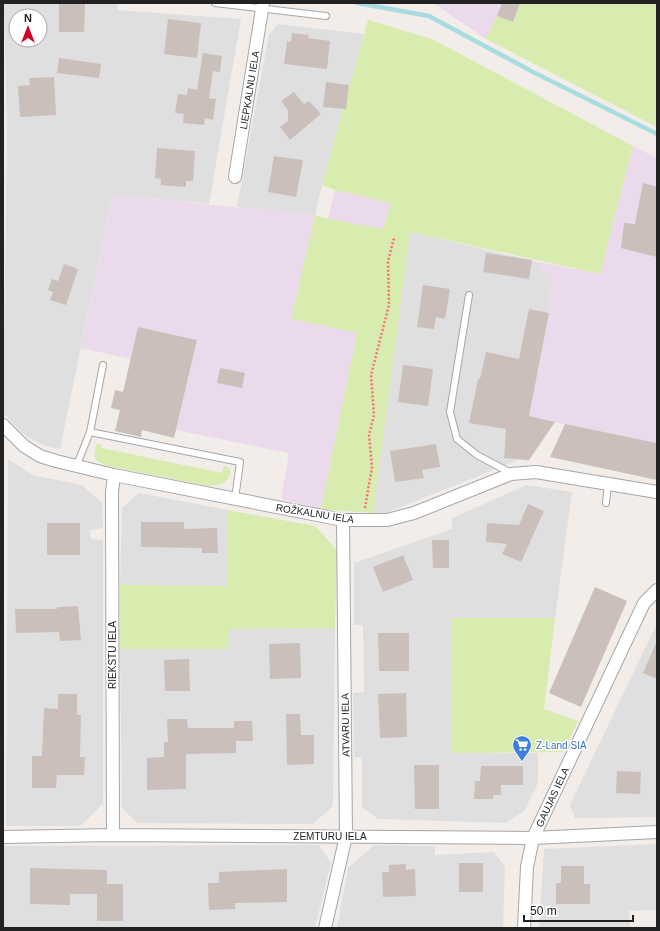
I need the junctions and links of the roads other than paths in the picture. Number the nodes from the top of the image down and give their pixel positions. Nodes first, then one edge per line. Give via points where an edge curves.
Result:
1 (215, 3) edge
2 (262, 6) edge
3 (326, 16) dead end
4 (235, 177) dead end
5 (469, 295) dead end
6 (103, 365) dead end
7 (90, 432) junction
8 (5, 433) edge
9 (76, 467) junction
10 (511, 474) junction
11 (114, 475) junction
12 (608, 484) junction
13 (657, 492) edge
14 (235, 499) junction
15 (606, 503) dead end
16 (343, 520) junction
17 (657, 590) edge
18 (657, 832) edge
19 (113, 836) junction
20 (346, 836) junction
21 (3, 837) edge
22 (533, 838) junction
23 (325, 928) edge
24 (524, 928) edge

1 - 2 lane
2 - 3 lane
2 - 4 street, LIEPKALNU IELA
5 - 10 lane via 450,412 457,439 477,455
6 - 7 lane
7 - 9 lane
7 - 14 lane via 240,462
8 - 9 street, ROŽKALNU IELA via 40,456
9 - 11 street, ROŽKALNU IELA
10 - 12 street, ROŽKALNU IELA via 536,472
10 - 16 street, ROŽKALNU IELA via 414,513 387,520
11 - 14 street, ROŽKALNU IELA
11 - 19 street, RIEKSTU IELA
12 - 13 street, ROŽKALNU IELA
12 - 15 lane
14 - 16 street, ROŽKALNU IELA
16 - 20 street, ATVARU IELA
17 - 22 street, GAUJAS IELA via 644,603
18 - 22 street, ZEMTURU IELA
19 - 20 street, ZEMTURU IELA
19 - 21 street, ZEMTURU IELA
20 - 22 street, ZEMTURU IELA
20 - 23 street, ATVARU IELA
22 - 24 street, GAUJAS IELA via 527,866

